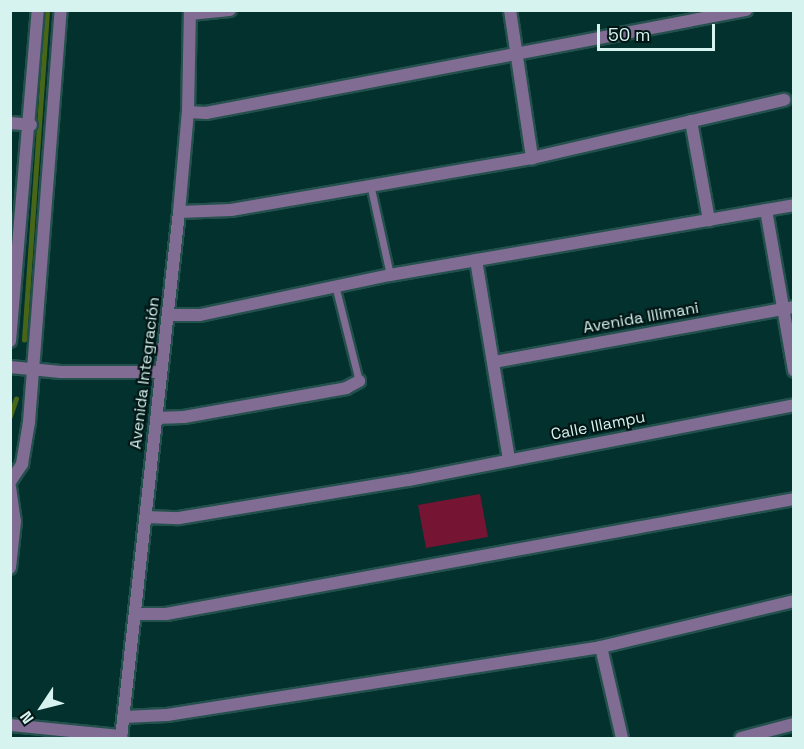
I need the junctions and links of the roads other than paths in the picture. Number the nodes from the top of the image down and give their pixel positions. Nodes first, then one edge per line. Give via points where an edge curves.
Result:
1 (38, 10) edge
2 (61, 10) edge
3 (230, 10) edge
4 (510, 10) edge
5 (746, 10) edge
6 (190, 12) edge
7 (517, 52) junction
8 (784, 100) dead end
9 (188, 112) junction
10 (691, 121) junction
11 (10, 123) edge
12 (31, 125) junction
13 (532, 158) junction
14 (370, 184) junction
15 (794, 205) edge
16 (766, 210) junction
17 (179, 212) junction
18 (710, 220) junction
19 (15, 260) edge
20 (476, 260) junction
21 (390, 275) junction
22 (336, 289) junction
23 (788, 308) edge
24 (169, 315) junction
25 (10, 341) edge
26 (494, 362) junction
27 (10, 367) edge
28 (34, 371) junction
29 (794, 371) edge
30 (161, 372) junction
31 (359, 381) joint
32 (794, 405) edge
33 (156, 418) junction
34 (509, 460) junction
35 (10, 484) edge
36 (794, 499) edge
37 (146, 517) junction
38 (10, 568) edge
39 (794, 601) edge
40 (137, 614) junction
41 (601, 647) junction
42 (123, 717) junction
43 (794, 724) edge
44 (10, 725) edge
45 (121, 737) edge
46 (622, 738) edge
47 (741, 738) edge

1 - 12 street
2 - 28 street
3 - 6 street
4 - 7 street
5 - 7 street
6 - 9 street, Avenida Integración
7 - 9 street via 206,113
7 - 13 street
8 - 10 street
9 - 17 street, Avenida Integración
10 - 13 street
10 - 18 street
11 - 12 street
12 - 19 street
13 - 14 street
14 - 17 street via 231,210
14 - 21 lane
15 - 16 street
16 - 18 street
16 - 23 street
17 - 24 street, Avenida Integración
18 - 20 street
19 - 25 street
20 - 21 street
20 - 26 street
21 - 22 street
22 - 24 street via 200,315
22 - 31 lane
23 - 26 street, Avenida Illimani
23 - 29 street
24 - 30 street, Avenida Integración
26 - 34 street
27 - 28 street
28 - 30 street
28 - 35 street via 22,464
30 - 33 street, Avenida Integración
31 - 33 street via 346,388 184,417
32 - 34 street, Calle Illampu
33 - 37 street, Avenida Integración
34 - 37 street, Calle Illampu via 179,519
35 - 38 street via 15,521
36 - 40 street via 166,614
37 - 40 street, Avenida Integración
39 - 41 street
40 - 42 street, Avenida Integración
41 - 42 street via 167,715
41 - 46 street
42 - 45 street, Avenida Integración
43 - 47 street
44 - 45 street

